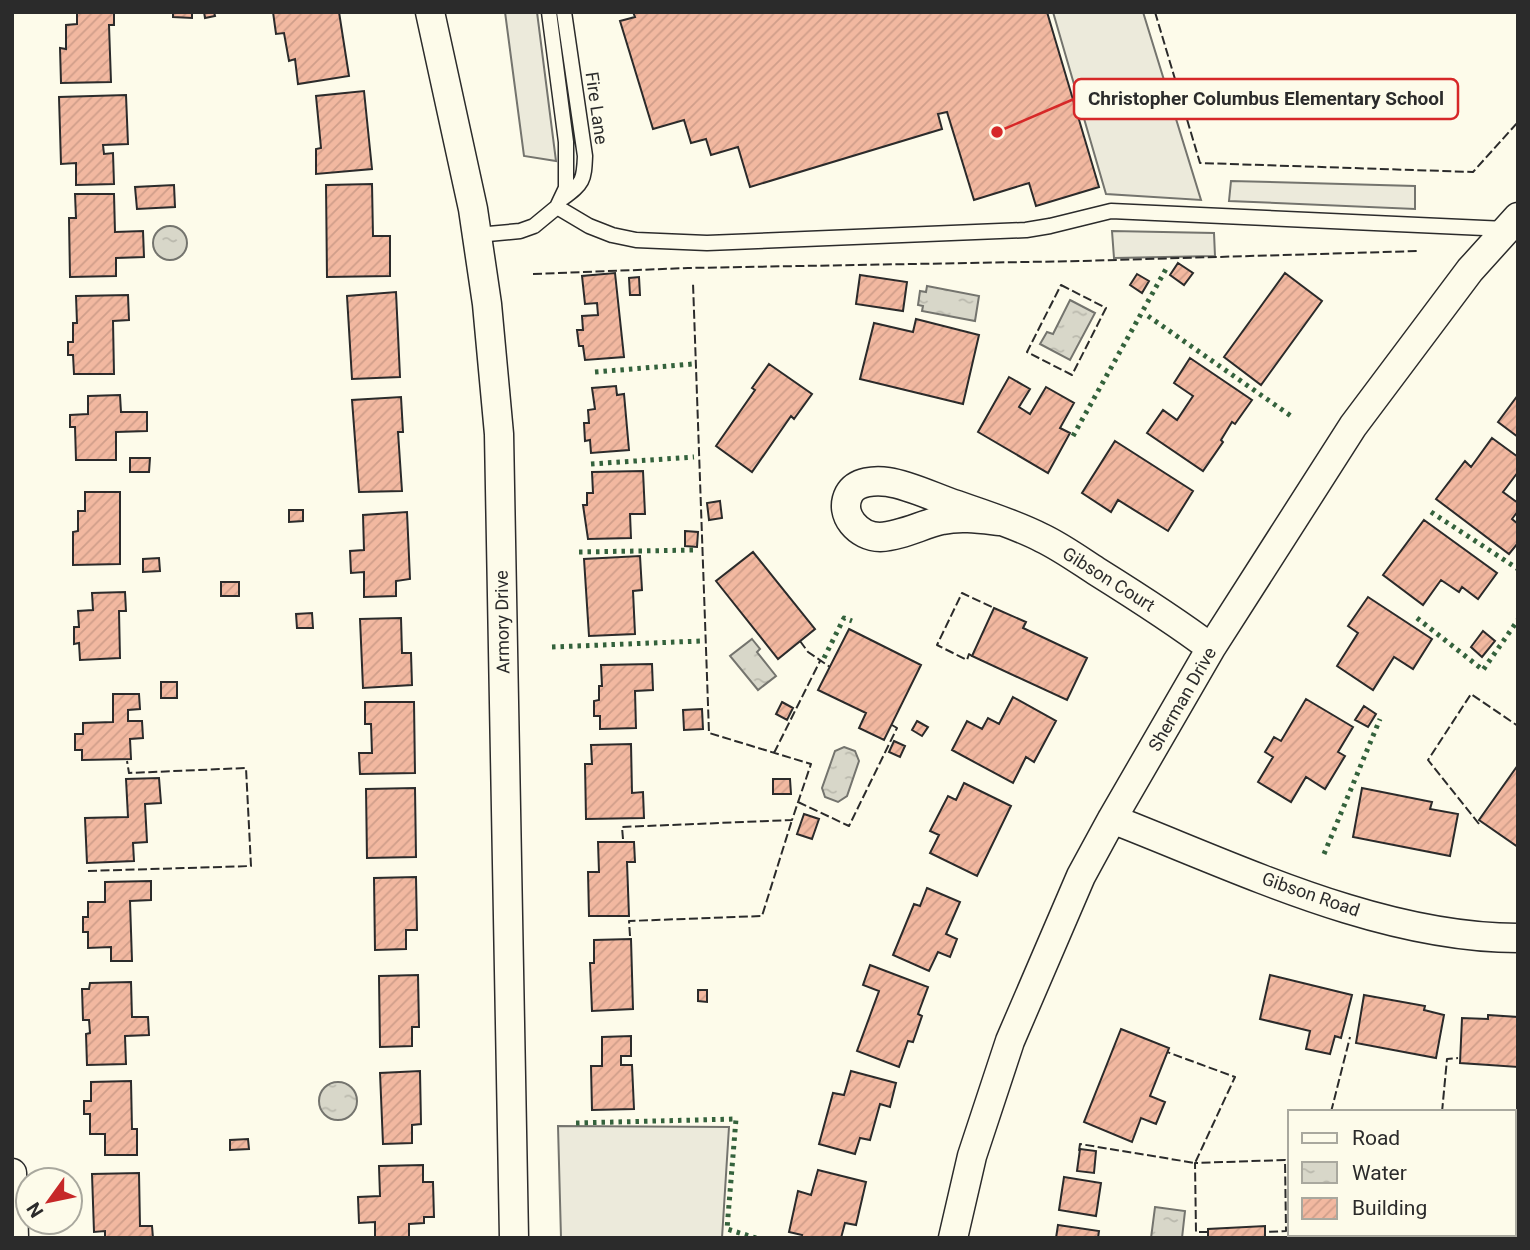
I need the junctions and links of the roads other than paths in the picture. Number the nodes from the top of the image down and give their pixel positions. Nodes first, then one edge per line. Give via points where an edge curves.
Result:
1 (430, 12) edge
2 (549, 12) edge
3 (564, 12) edge
4 (559, 203) junction
5 (1513, 223) edge
6 (477, 235) junction
7 (1000, 521) dead end
8 (1211, 648) junction
9 (1112, 818) junction
10 (1518, 938) edge
11 (12, 1172) edge
12 (14, 1238) edge
13 (514, 1238) edge
14 (953, 1238) edge

1 - 6 street, Armory Drive
2 - 4 lane via 568,178
3 - 4 lane, Fire Lane via 584,177
4 - 5 lane via 589,226 612,235 707,243 1026,230 1111,211
4 - 6 lane via 534,226
5 - 8 street, Sherman Drive via 1470,270 1353,426
6 - 13 street, Armory Drive via 499,434
7 - 8 street, Gibson Court via 1042,538 1175,620
8 - 9 street, Sherman Drive
9 - 10 street, Gibson Road via 1322,902 1430,930
9 - 14 street, Sherman Drive via 1081,876 1010,1041 972,1156
11 - 12 street

